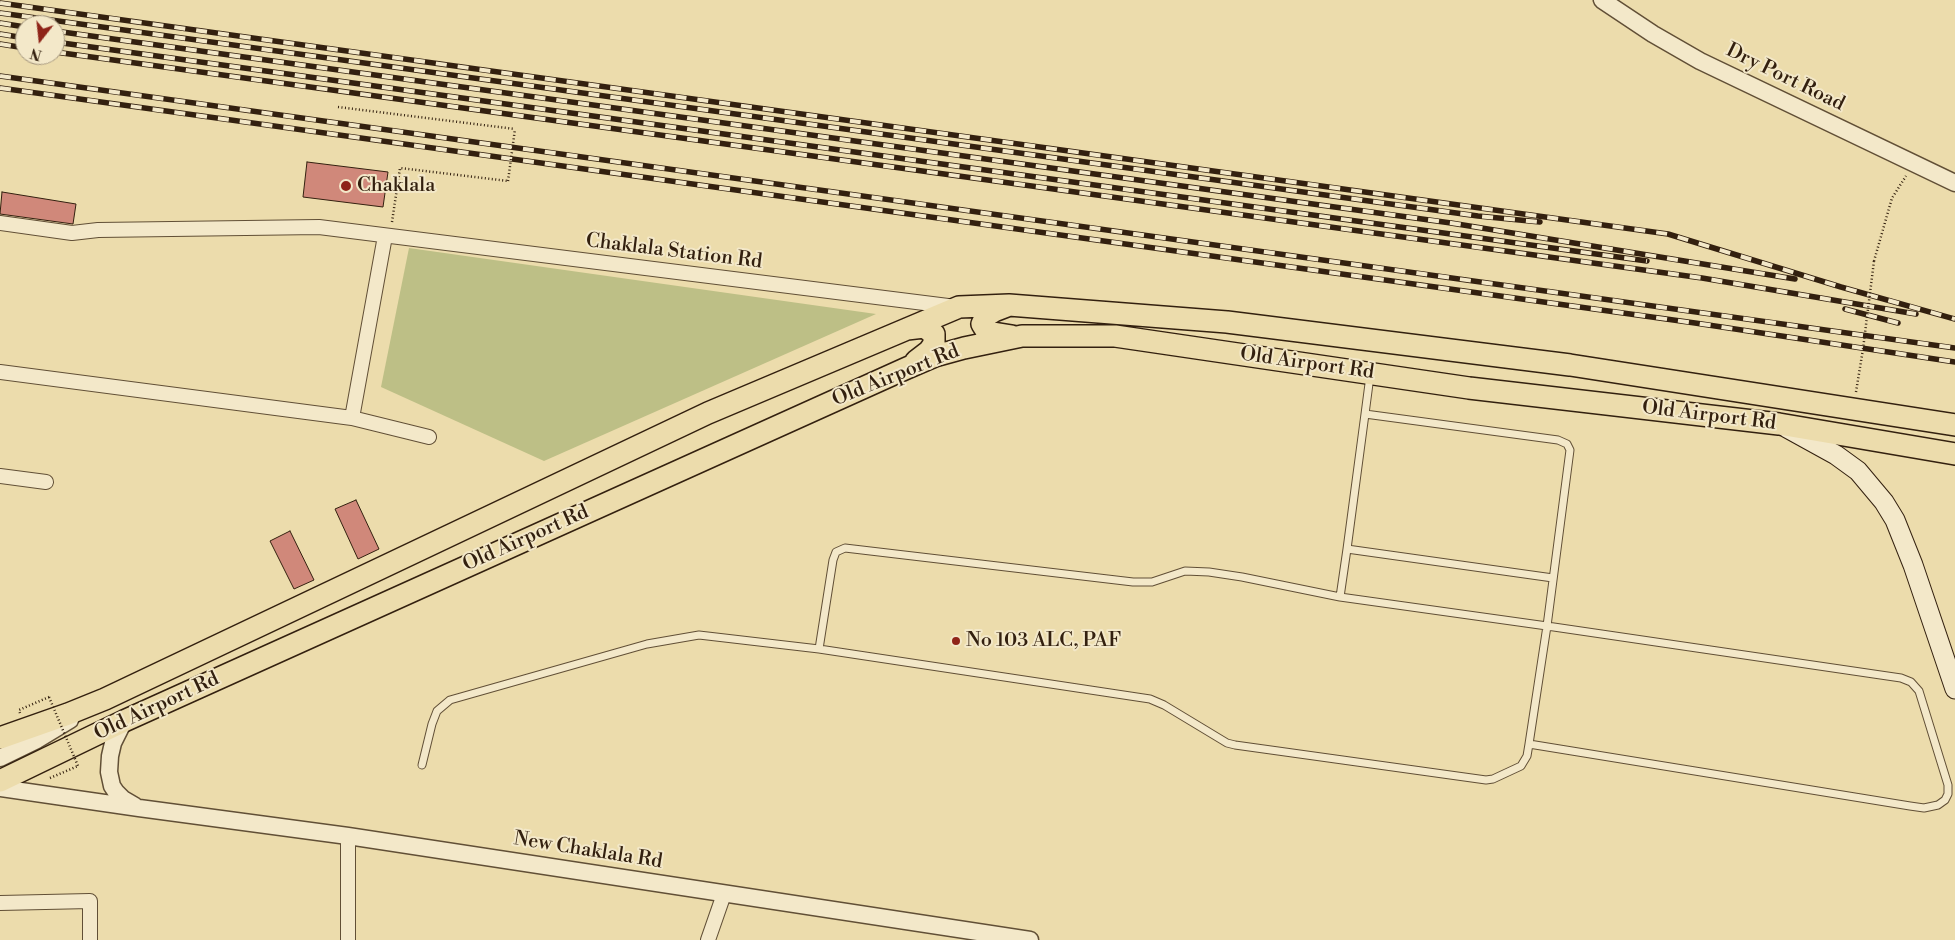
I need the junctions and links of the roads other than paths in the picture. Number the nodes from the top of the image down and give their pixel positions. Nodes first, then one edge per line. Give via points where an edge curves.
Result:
1 (1602, 0) edge
2 (1955, 183) edge
3 (0, 223) edge
4 (387, 236) junction
5 (1009, 306) junction
6 (959, 307) junction
7 (904, 329) junction
8 (1022, 336) junction
9 (907, 368) junction
10 (0, 372) edge
11 (1370, 374) junction
12 (1365, 414) junction
13 (352, 418) junction
14 (1779, 424) junction
15 (1955, 425) edge
16 (429, 437) dead end
17 (1955, 454) edge
18 (0, 476) edge
19 (46, 482) dead end
20 (1346, 549) junction
21 (1553, 578) junction
22 (1340, 597) junction
23 (1547, 626) junction
24 (819, 649) junction
25 (1955, 689) edge
26 (105, 699) junction
27 (124, 721) junction
28 (0, 738) edge
29 (1529, 744) junction
30 (0, 758) edge
31 (422, 765) dead end
32 (0, 781) edge
33 (0, 788) edge
34 (139, 808) junction
35 (348, 836) junction
36 (724, 894) junction
37 (0, 902) edge
38 (90, 940) edge
39 (348, 940) edge
40 (708, 940) edge
41 (1030, 940) edge

1 - 2 street, Dry Port Road via 1700,60
3 - 4 street, Chaklala Station Rd via 72,233 319,227
4 - 6 street, Chaklala Station Rd
4 - 13 street
5 - 6 main road, Old Airport Rd
5 - 8 main road via 986,316 982,324 987,332
5 - 15 main road, Old Airport Rd via 1236,323 1570,365
6 - 7 main road, Old Airport Rd
7 - 9 main road via 924,327 934,334 934,344 929,351
7 - 26 main road, Old Airport Rd via 708,413
8 - 9 main road, Old Airport Rd via 935,356
8 - 11 main road, Old Airport Rd via 1115,336
9 - 27 main road, Old Airport Rd
10 - 13 street
11 - 12 lane
11 - 14 main road, Old Airport Rd
12 - 20 lane
12 - 21 lane via 1558,440 1567,444 1570,450
13 - 16 street
14 - 17 main road, Old Airport Rd
14 - 25 main road via 1836,455 1858,471 1884,502 1913,565
18 - 19 street
20 - 21 lane
20 - 22 lane
21 - 23 lane
22 - 23 lane
22 - 24 lane via 1209,572 1185,571 1152,582 1133,582 845,548 836,552 833,560
23 - 29 lane
23 - 29 lane via 1911,682 1919,691 1948,794 1938,805 1924,808
24 - 29 lane via 1150,699 1235,745 1486,780 1521,766
24 - 31 lane via 699,635 647,644 450,700 437,711
26 - 28 main road, Old Airport Rd
26 - 30 street
27 - 32 main road, Old Airport Rd
27 - 34 street, New Chaklala Rd via 113,743 109,772 116,792
33 - 34 street, New Chaklala Rd
34 - 35 street, New Chaklala Rd
35 - 36 street, New Chaklala Rd
35 - 39 street
36 - 40 street
36 - 41 street, New Chaklala Rd
37 - 38 street via 90,901

